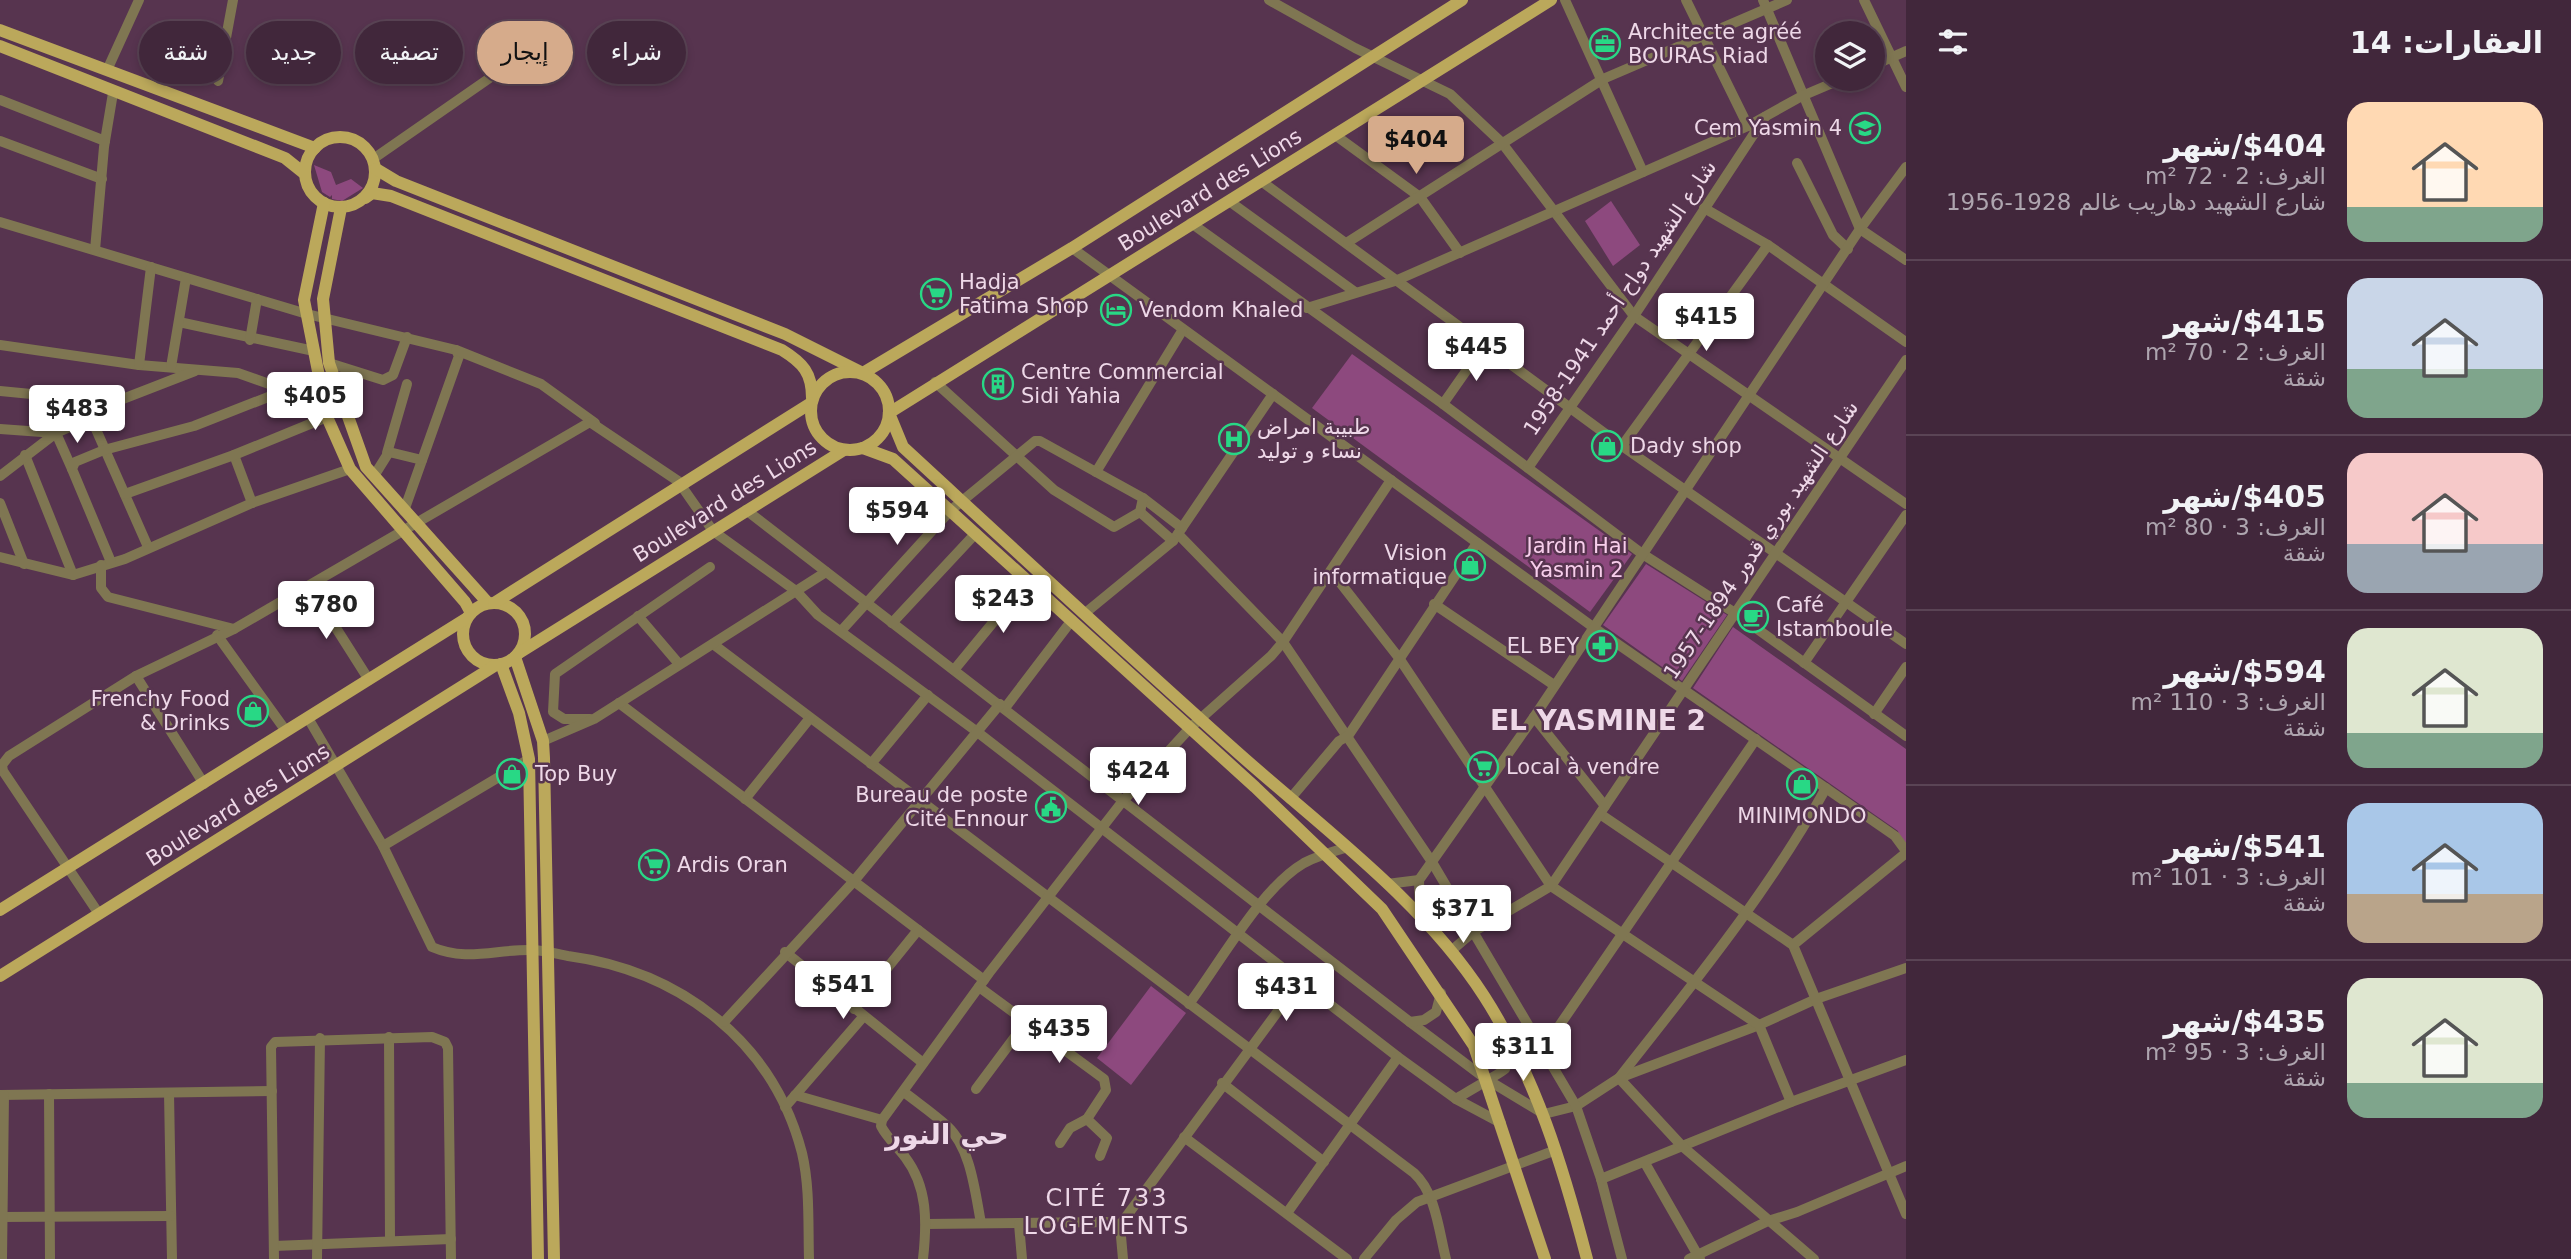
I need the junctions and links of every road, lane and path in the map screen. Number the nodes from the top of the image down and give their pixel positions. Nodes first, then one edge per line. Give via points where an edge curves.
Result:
1 (139, 0) edge
2 (233, 0) edge
3 (1269, 0) edge
4 (1462, 0) edge
5 (1551, 0) edge
6 (1565, 0) edge
7 (1686, 0) edge
8 (1787, 0) edge
9 (1864, 0) edge
10 (1765, 3) edge
11 (229, 21) edge
12 (0, 30) edge
13 (1707, 37) junction
14 (0, 46) edge
15 (1906, 51) edge
16 (1372, 55) junction
17 (1890, 58) junction
18 (1885, 60) edge
19 (108, 68) junction
20 (1603, 79) junction
21 (1422, 80) junction
22 (482, 84) edge
23 (1906, 87) edge
24 (1815, 90) edge
25 (113, 93) junction
26 (1802, 96) junction
27 (0, 100) edge
28 (1766, 116) junction
29 (1748, 126) junction
30 (1335, 135) junction
31 (0, 141) edge
32 (105, 141) junction
33 (1502, 143) junction
34 (315, 148) junction
35 (1797, 163) dead end
36 (375, 164) junction
37 (1905, 170) edge
38 (1643, 172) junction
39 (305, 174) junction
40 (102, 179) junction
41 (1261, 181) junction
42 (1420, 197) junction
43 (365, 198) junction
44 (1229, 201) junction
45 (324, 203) junction
46 (341, 208) junction
47 (1704, 208) junction
48 (1552, 211) junction
49 (0, 222) edge
50 (1191, 223) junction
51 (1860, 229) junction
52 (1348, 242) junction
53 (1768, 245) junction
54 (1072, 248) junction
55 (1848, 249) junction
56 (95, 250) junction
57 (1461, 253) junction
58 (1906, 260) edge
59 (151, 267) junction
60 (1109, 275) junction
61 (186, 278) junction
62 (1395, 281) junction
63 (1826, 284) junction
64 (1355, 292) junction
65 (257, 299) junction
66 (1307, 308) junction
67 (307, 314) junction
68 (1634, 316) junction
69 (326, 318) junction
70 (179, 322) junction
71 (1182, 331) junction
72 (407, 337) junction
73 (250, 340) junction
74 (1906, 342) edge
75 (1485, 344) junction
76 (0, 345) edge
77 (456, 350) junction
78 (314, 351) junction
79 (1687, 354) junction
80 (1906, 360) edge
81 (329, 363) junction
82 (139, 365) junction
83 (171, 367) junction
84 (198, 369) junction
85 (863, 373) junction
86 (935, 382) junction
87 (407, 384) dead end
88 (286, 390) junction
89 (0, 391) edge
90 (1273, 394) junction
91 (322, 396) junction
92 (1750, 397) junction
93 (812, 400) junction
94 (115, 402) junction
95 (1443, 404) junction
96 (1570, 407) junction
97 (889, 413) junction
98 (327, 417) junction
99 (91, 418) junction
100 (595, 423) junction
101 (0, 429) edge
102 (56, 433) junction
103 (1622, 446) junction
104 (863, 448) junction
105 (104, 450) junction
106 (844, 450) junction
107 (387, 453) junction
108 (25, 455) junction
109 (1018, 455) junction
110 (234, 456) junction
111 (1840, 457) junction
112 (422, 460) junction
113 (1528, 468) junction
114 (72, 469) junction
115 (350, 469) junction
116 (1096, 472) junction
117 (0, 476) edge
118 (374, 476) junction
119 (1391, 480) junction
120 (683, 485) junction
121 (1686, 489) junction
122 (125, 494) junction
123 (1143, 498) junction
124 (963, 502) junction
125 (0, 503) edge
126 (252, 503) junction
127 (1906, 504) edge
128 (746, 510) junction
129 (951, 510) junction
130 (404, 511) junction
131 (1140, 512) junction
132 (1906, 515) edge
133 (416, 524) junction
134 (713, 531) junction
135 (403, 532) junction
136 (976, 533) junction
137 (1178, 535) junction
138 (1477, 543) junction
139 (149, 547) junction
140 (1641, 553) junction
141 (1777, 553) junction
142 (0, 556) edge
143 (24, 564) junction
144 (106, 564) junction
145 (710, 567) dead end
146 (1331, 571) junction
147 (826, 572) junction
148 (73, 575) junction
149 (1027, 580) junction
150 (310, 587) junction
151 (796, 591) junction
152 (491, 603) junction
153 (1846, 603) junction
154 (867, 604) junction
155 (1434, 604) junction
156 (1735, 613) junction
157 (469, 616) junction
158 (638, 616) junction
159 (1078, 617) junction
160 (892, 623) junction
161 (1593, 626) junction
162 (234, 629) junction
163 (841, 631) junction
164 (217, 635) junction
165 (1283, 642) junction
166 (713, 644) junction
167 (1906, 644) edge
168 (517, 655) junction
169 (1399, 658) junction
170 (1804, 663) junction
171 (679, 664) junction
172 (499, 665) junction
173 (1906, 667) edge
174 (954, 670) junction
175 (136, 676) junction
176 (369, 680) junction
177 (1554, 685) junction
178 (1683, 689) junction
179 (928, 695) junction
180 (619, 703) junction
181 (1002, 706) junction
182 (1874, 714) junction
183 (1534, 717) junction
184 (308, 718) junction
185 (810, 718) junction
186 (594, 719) junction
187 (1195, 723) junction
188 (286, 731) junction
189 (976, 732) junction
190 (1348, 736) junction
191 (1906, 736) edge
192 (1756, 739) junction
193 (542, 741) junction
194 (529, 759) junction
195 (871, 764) junction
196 (337, 766) junction
197 (204, 784) junction
198 (1483, 785) junction
199 (1826, 788) junction
200 (745, 799) junction
201 (1290, 799) junction
202 (920, 802) junction
203 (1122, 802) junction
204 (1603, 810) junction
205 (1099, 829) junction
206 (383, 846) junction
207 (1345, 848) junction
208 (1906, 852) edge
209 (1327, 853) junction
210 (1432, 862) junction
211 (1671, 863) junction
212 (68, 868) junction
213 (1419, 880) junction
214 (854, 881) junction
215 (1387, 884) junction
216 (1551, 886) junction
217 (1047, 898) junction
218 (1258, 906) junction
219 (0, 910) edge
220 (1744, 913) junction
221 (99, 915) junction
222 (1420, 915) junction
223 (918, 930) junction
224 (1473, 932) junction
225 (1237, 933) junction
226 (1623, 934) junction
227 (1793, 945) junction
228 (532, 949) junction
229 (1451, 951) junction
230 (785, 952) junction
231 (548, 953) junction
232 (1906, 968) edge
233 (0, 976) edge
234 (1301, 980) junction
235 (1694, 982) junction
236 (982, 984) junction
237 (1441, 993) junction
238 (1816, 999) junction
239 (1189, 1004) junction
240 (854, 1009) junction
241 (863, 1017) junction
242 (724, 1022) junction
243 (1026, 1022) junction
244 (1410, 1022) junction
245 (1759, 1025) junction
246 (388, 1037) junction
247 (320, 1038) junction
248 (1511, 1039) junction
249 (1248, 1048) junction
250 (1544, 1048) junction
251 (1398, 1057) junction
252 (1906, 1060) edge
253 (923, 1063) junction
254 (1619, 1077) junction
255 (1486, 1079) junction
256 (1850, 1082) junction
257 (1222, 1083) junction
258 (976, 1089) dead end
259 (272, 1091) junction
260 (904, 1092) junction
261 (169, 1093) junction
262 (49, 1094) junction
263 (2, 1095) edge
264 (795, 1095) junction
265 (1456, 1099) junction
266 (1791, 1102) junction
267 (1576, 1106) junction
268 (785, 1107) junction
269 (1544, 1114) junction
270 (1087, 1119) junction
271 (882, 1120) junction
272 (1502, 1123) junction
273 (1350, 1125) junction
274 (1184, 1137) junction
275 (1060, 1143) dead end
276 (1682, 1146) junction
277 (1556, 1150) junction
278 (1100, 1156) dead end
279 (1324, 1162) junction
280 (1516, 1163) junction
281 (1645, 1163) junction
282 (1906, 1166) edge
283 (1888, 1174) junction
284 (1601, 1179) junction
285 (1430, 1196) junction
286 (1287, 1213) junction
287 (1906, 1214) edge
288 (50, 1216) junction
289 (171, 1216) junction
290 (1, 1217) edge
291 (1768, 1221) junction
292 (981, 1223) junction
293 (926, 1224) junction
294 (1019, 1224) junction
295 (1120, 1225) junction
296 (451, 1239) junction
297 (390, 1241) junction
298 (318, 1244) junction
299 (274, 1246) junction
300 (1696, 1258) edge
301 (2, 1259) edge
302 (50, 1259) edge
303 (172, 1259) edge
304 (274, 1259) edge
305 (317, 1259) edge
306 (451, 1259) edge
307 (538, 1259) edge
308 (555, 1259) edge
309 (808, 1259) edge
310 (923, 1259) edge
311 (1022, 1259) edge
312 (1123, 1259) edge
313 (1347, 1259) edge
314 (1364, 1259) edge
315 (1446, 1259) edge
316 (1545, 1259) edge
317 (1587, 1259) edge
318 (1622, 1259) edge
319 (1814, 1259) edge

1 - 19 street
2 - 11 street
3 - 16 street
4 - 16 main road, Boulevard des Lions
5 - 21 main road, Boulevard des Lions
6 - 20 street
7 - 13 street
8 - 10 street
9 - 17 street
10 - 13 street
10 - 26 street
12 - 19 main road
13 - 20 street
13 - 29 street
14 - 25 main road
15 - 17 street
16 - 21 street
16 - 54 main road, Boulevard des Lions
17 - 18 street
17 - 23 street
19 - 34 main road
20 - 33 street
20 - 38 street
21 - 30 main road, Boulevard des Lions
21 - 33 street via 1450,94
22 - 36 street
24 - 26 street
25 - 32 street
25 - 39 main road via 285,158
26 - 28 street
26 - 51 street
27 - 32 street
28 - 29 street
28 - 47 street, شارع الشهيد دواح أحمد 1941-1958
29 - 38 street
30 - 41 main road, Boulevard des Lions
30 - 42 street
31 - 40 street
32 - 40 street
33 - 42 street
33 - 48 street
34 - 36 main road via 342,137 361,144
34 - 39 main road
35 - 55 street via 1833,235
36 - 43 main road via 372,190
36 - 85 main road via 396,181 785,334
37 - 51 street
38 - 48 street
39 - 45 main road via 310,191
40 - 56 street
41 - 44 main road, Boulevard des Lions
41 - 52 street
42 - 52 street
42 - 57 street
43 - 46 main road
43 - 93 main road via 372,193 391,196 782,350 804,366 812,382
44 - 50 main road, Boulevard des Lions
44 - 64 street
45 - 46 main road
45 - 67 main road via 304,300
46 - 69 main road via 323,299
47 - 53 street
47 - 68 street, شارع الشهيد دواح أحمد 1941-1958
48 - 57 street
48 - 68 street
49 - 56 street
50 - 60 main road, Boulevard des Lions
50 - 66 street
51 - 55 street
51 - 58 street
52 - 62 street
53 - 63 street
53 - 79 street
54 - 60 street
54 - 85 main road, Boulevard des Lions
55 - 63 street
56 - 59 street
57 - 62 street
59 - 61 street
59 - 82 street
60 - 71 street
60 - 86 main road, Boulevard des Lions
61 - 65 street
61 - 70 street
62 - 64 street
62 - 75 street
63 - 74 street
63 - 92 street
64 - 66 street
65 - 67 street
65 - 73 street
66 - 95 street
67 - 69 street
67 - 78 main road
68 - 79 street
68 - 96 street, شارع الشهيد دواح أحمد 1941-1958
69 - 72 street
69 - 81 main road
70 - 73 street
70 - 83 street
71 - 90 street
71 - 116 street
72 - 77 street
72 - 81 street via 389,379
73 - 78 street
75 - 95 street
75 - 96 street
76 - 82 street
77 - 100 street via 541,384
77 - 112 street via 459,356
78 - 91 main road
79 - 92 street
79 - 103 street
80 - 111 street, شارع الشهيد بوري قدور 1894-1957
81 - 118 main road via 366,467
82 - 83 street
83 - 84 street
84 - 88 street via 238,373
84 - 94 street
85 - 93 main road via 845,371 828,377
85 - 97 main road via 883,389
86 - 97 main road, Boulevard des Lions
86 - 109 street
87 - 107 street
88 - 91 street
88 - 105 street via 194,426
89 - 94 street
90 - 119 street
90 - 137 street
91 - 98 main road
92 - 111 street
92 - 121 street
93 - 106 main road via 811,419 819,436
93 - 120 main road, Boulevard des Lions
94 - 99 street
95 - 113 street
96 - 103 street
96 - 113 street, شارع الشهيد دواح أحمد 1941-1958
97 - 104 main road via 881,434
97 - 124 main road via 903,447
98 - 110 street
98 - 115 main road
99 - 102 street
99 - 105 street
100 - 120 street
100 - 133 street via 586,424
101 - 102 street
102 - 108 street
102 - 114 street
103 - 121 street
104 - 106 main road
104 - 129 main road via 893,459
105 - 114 street via 79,459
105 - 122 street
106 - 128 main road, Boulevard des Lions
107 - 112 street
107 - 118 street
108 - 117 street
108 - 148 street
109 - 116 street via 1040,441
109 - 124 street
109 - 131 street via 1054,490 1114,527
110 - 122 street
110 - 126 street
111 - 127 street
111 - 141 street, شارع الشهيد بوري قدور 1894-1957
112 - 130 street
113 - 140 street
114 - 144 street
115 - 126 street
115 - 135 main road
116 - 123 street
118 - 130 main road
119 - 138 street
119 - 146 street
120 - 134 street
120 - 152 main road, Boulevard des Lions
121 - 140 street
121 - 141 street
122 - 139 street
123 - 131 street
123 - 137 street
124 - 129 street
124 - 159 main road
125 - 143 street
126 - 139 street
128 - 134 main road, Boulevard des Lions
128 - 147 street
129 - 136 main road
129 - 154 street
130 - 133 main road
131 - 137 street
132 - 153 street
133 - 135 street
133 - 152 main road
134 - 151 street
134 - 168 main road, Boulevard des Lions
135 - 150 street
135 - 157 main road via 465,602
136 - 149 main road
136 - 160 street
137 - 159 street
137 - 165 street
138 - 155 street
138 - 161 street
139 - 144 street
140 - 156 street
140 - 161 street
141 - 153 street
141 - 156 street, شارع الشهيد بوري قدور 1894-1957
142 - 143 street
143 - 148 street
144 - 148 street
144 - 162 street via 100,588 108,597
145 - 158 street
146 - 165 street
146 - 169 street
147 - 151 street
147 - 154 street
149 - 159 main road
149 - 174 street
150 - 162 street
150 - 176 street
151 - 163 street
151 - 166 street
152 - 157 main road
152 - 168 main road via 510,607 522,620 525,636
153 - 167 street
153 - 170 street
154 - 160 street
154 - 163 street
155 - 169 street
155 - 177 street
156 - 170 street
156 - 178 street, شارع الشهيد بوري قدور 1894-1957
157 - 172 main road via 463,630 466,648 479,661
157 - 176 main road, Boulevard des Lions
158 - 171 street
158 - 186 street via 555,674 553,712 564,719
159 - 181 street
159 - 187 main road
160 - 174 street
161 - 177 street
161 - 178 street
162 - 164 street
163 - 179 street
164 - 175 street
164 - 188 street
165 - 187 street
165 - 190 street
166 - 171 street
166 - 185 street
168 - 172 main road
168 - 193 main road
169 - 190 street
169 - 198 street
170 - 182 street
171 - 180 street
172 - 194 main road via 515,698
172 - 196 main road, Boulevard des Lions
173 - 182 street
174 - 181 street
175 - 197 street
175 - 212 street via 9,756 2,765
176 - 184 main road, Boulevard des Lions
177 - 183 street
178 - 192 street
178 - 204 street, شارع الشهيد بوري قدور 1894-1957
179 - 189 street
179 - 195 street
180 - 186 street
180 - 200 street
181 - 189 street
181 - 203 street
182 - 191 street
183 - 198 street
183 - 204 street
184 - 188 main road, Boulevard des Lions
184 - 196 street
185 - 195 street
185 - 200 street
186 - 193 street
187 - 201 main road
187 - 203 street
187 - 209 main road
188 - 197 main road, Boulevard des Lions
189 - 202 street
189 - 205 street
190 - 201 street
190 - 210 street
192 - 199 street
192 - 211 street
193 - 231 main road
194 - 206 street
194 - 228 main road
195 - 202 street
196 - 206 street
196 - 221 main road, Boulevard des Lions
197 - 212 main road, Boulevard des Lions
198 - 210 street
198 - 216 street
199 - 208 street via 1895,836
199 - 220 street
200 - 214 street
201 - 207 main road
202 - 214 street
202 - 217 street
203 - 205 street
203 - 218 street
204 - 211 street
204 - 216 street, شارع الشهيد بوري قدور 1894-1957
205 - 217 street
205 - 225 street
206 - 228 street via 432,947 445,953 489,955
207 - 209 street
207 - 215 main road
208 - 227 street
209 - 218 street via 1292,872
209 - 237 main road via 1382,909
210 - 213 street
210 - 224 street
211 - 220 street
211 - 226 street
212 - 219 main road, Boulevard des Lions
212 - 221 street
213 - 215 street
213 - 222 street
214 - 223 street
214 - 230 street
215 - 222 main road
216 - 224 street, شارع الشهيد بوري قدور 1894-1957
216 - 226 street
217 - 236 street
217 - 239 street
218 - 225 street
218 - 244 street
220 - 227 street
220 - 235 street
221 - 233 main road, Boulevard des Lions
222 - 229 main road
223 - 236 street
223 - 240 street
224 - 229 street, شارع الشهيد بوري قدور 1894-1957
224 - 250 street
225 - 234 street
225 - 239 street
226 - 235 street
226 - 250 street
227 - 238 street
228 - 231 street
228 - 307 main road
229 - 248 main road
230 - 240 street
230 - 242 street
231 - 242 street via 620,965 649,976
231 - 308 main road
232 - 238 street
234 - 249 street
234 - 251 street
235 - 245 street
235 - 254 street
236 - 243 street
236 - 253 street
237 - 244 street via 1436,1012
237 - 255 main road via 1474,1045
238 - 245 street
238 - 256 street
239 - 249 street
240 - 241 street
241 - 253 street
241 - 264 street
242 - 268 street via 755,1056
243 - 258 street
243 - 270 street via 1104,1079 1105,1090
244 - 255 street
245 - 254 street
245 - 266 street
246 - 247 street
246 - 296 street via 432,1037 448,1048
246 - 297 street
247 - 259 street via 275,1042 271,1047
247 - 298 street
248 - 255 street via 1504,1069
248 - 269 main road
249 - 257 street
249 - 273 street
250 - 267 street
251 - 265 street
251 - 273 street
252 - 256 street
253 - 260 street
254 - 267 street
254 - 276 street
255 - 265 street
255 - 269 street
255 - 272 main road
256 - 266 street
256 - 283 street
257 - 274 street
257 - 279 street
259 - 261 street
259 - 299 street
260 - 271 street
260 - 292 street via 949,1127 961,1145
261 - 262 street
261 - 289 street
262 - 263 street
262 - 288 street
263 - 290 street
264 - 268 street
264 - 271 street
265 - 272 street
266 - 276 street
267 - 269 street
267 - 284 street
268 - 309 street via 806,1174
269 - 277 main road
270 - 275 street via 1070,1128
270 - 278 street via 1107,1138
271 - 293 street via 881,1126 907,1159 920,1186
272 - 280 main road
273 - 279 street
273 - 285 street via 1415,1173
274 - 286 street
274 - 295 street
276 - 281 street
276 - 291 street
277 - 280 street
277 - 317 main road
279 - 286 street
280 - 285 street
280 - 316 main road
281 - 284 street
281 - 300 street
282 - 283 street
283 - 287 street
283 - 291 street
284 - 318 street
285 - 314 street via 1396,1220
285 - 315 street
286 - 313 street
288 - 289 street
288 - 290 street
288 - 302 street
289 - 303 street
290 - 301 street
291 - 300 street
291 - 319 street
292 - 293 street
292 - 294 street
293 - 310 street
294 - 295 street
294 - 311 street
295 - 312 street
296 - 297 street
296 - 306 street
297 - 298 street
298 - 299 street
298 - 305 street
299 - 304 street

